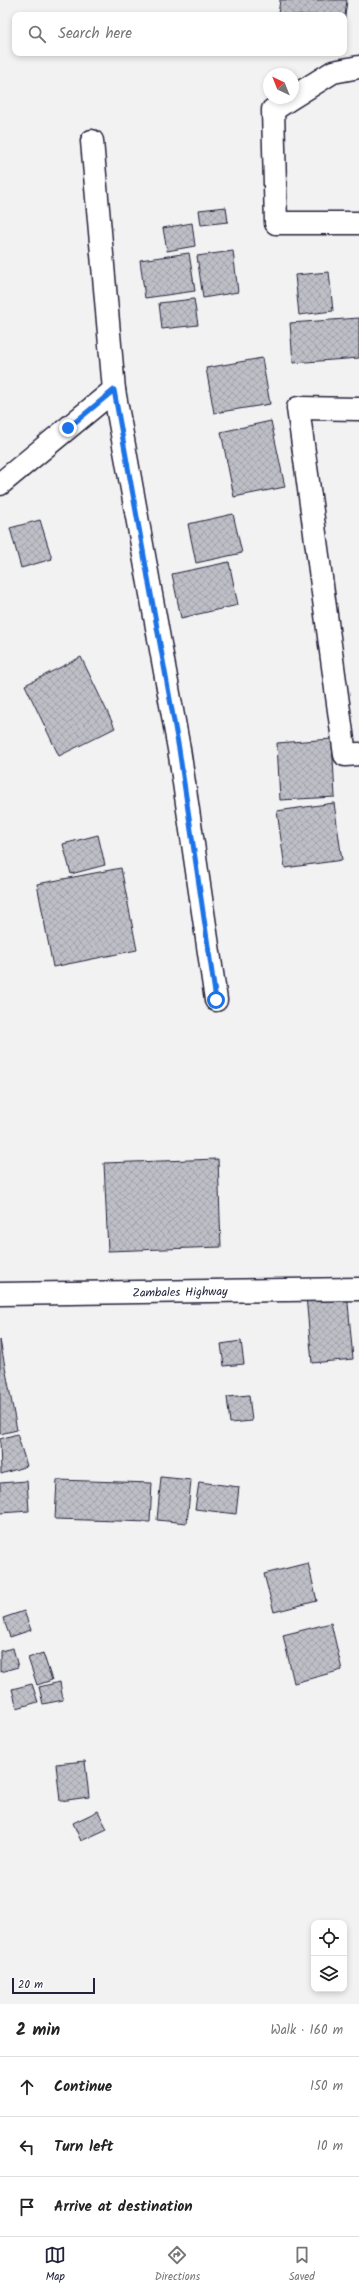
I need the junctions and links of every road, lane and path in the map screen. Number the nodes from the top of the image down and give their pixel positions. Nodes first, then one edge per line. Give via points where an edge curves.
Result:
1 (359, 67) edge
2 (299, 94) edge
3 (282, 104) edge
4 (92, 141) dead end
5 (359, 223) edge
6 (114, 390) junction
7 (359, 409) edge
8 (0, 484) edge
9 (359, 754) edge
10 (216, 1000) dead end
11 (359, 1290) edge
12 (0, 1294) edge

1 - 2 street via 333,72
3 - 5 street via 273,110 276,223
4 - 6 street
6 - 8 street
6 - 10 street via 179,749
7 - 9 street via 298,408 345,755
11 - 12 street, Zambales Highway

